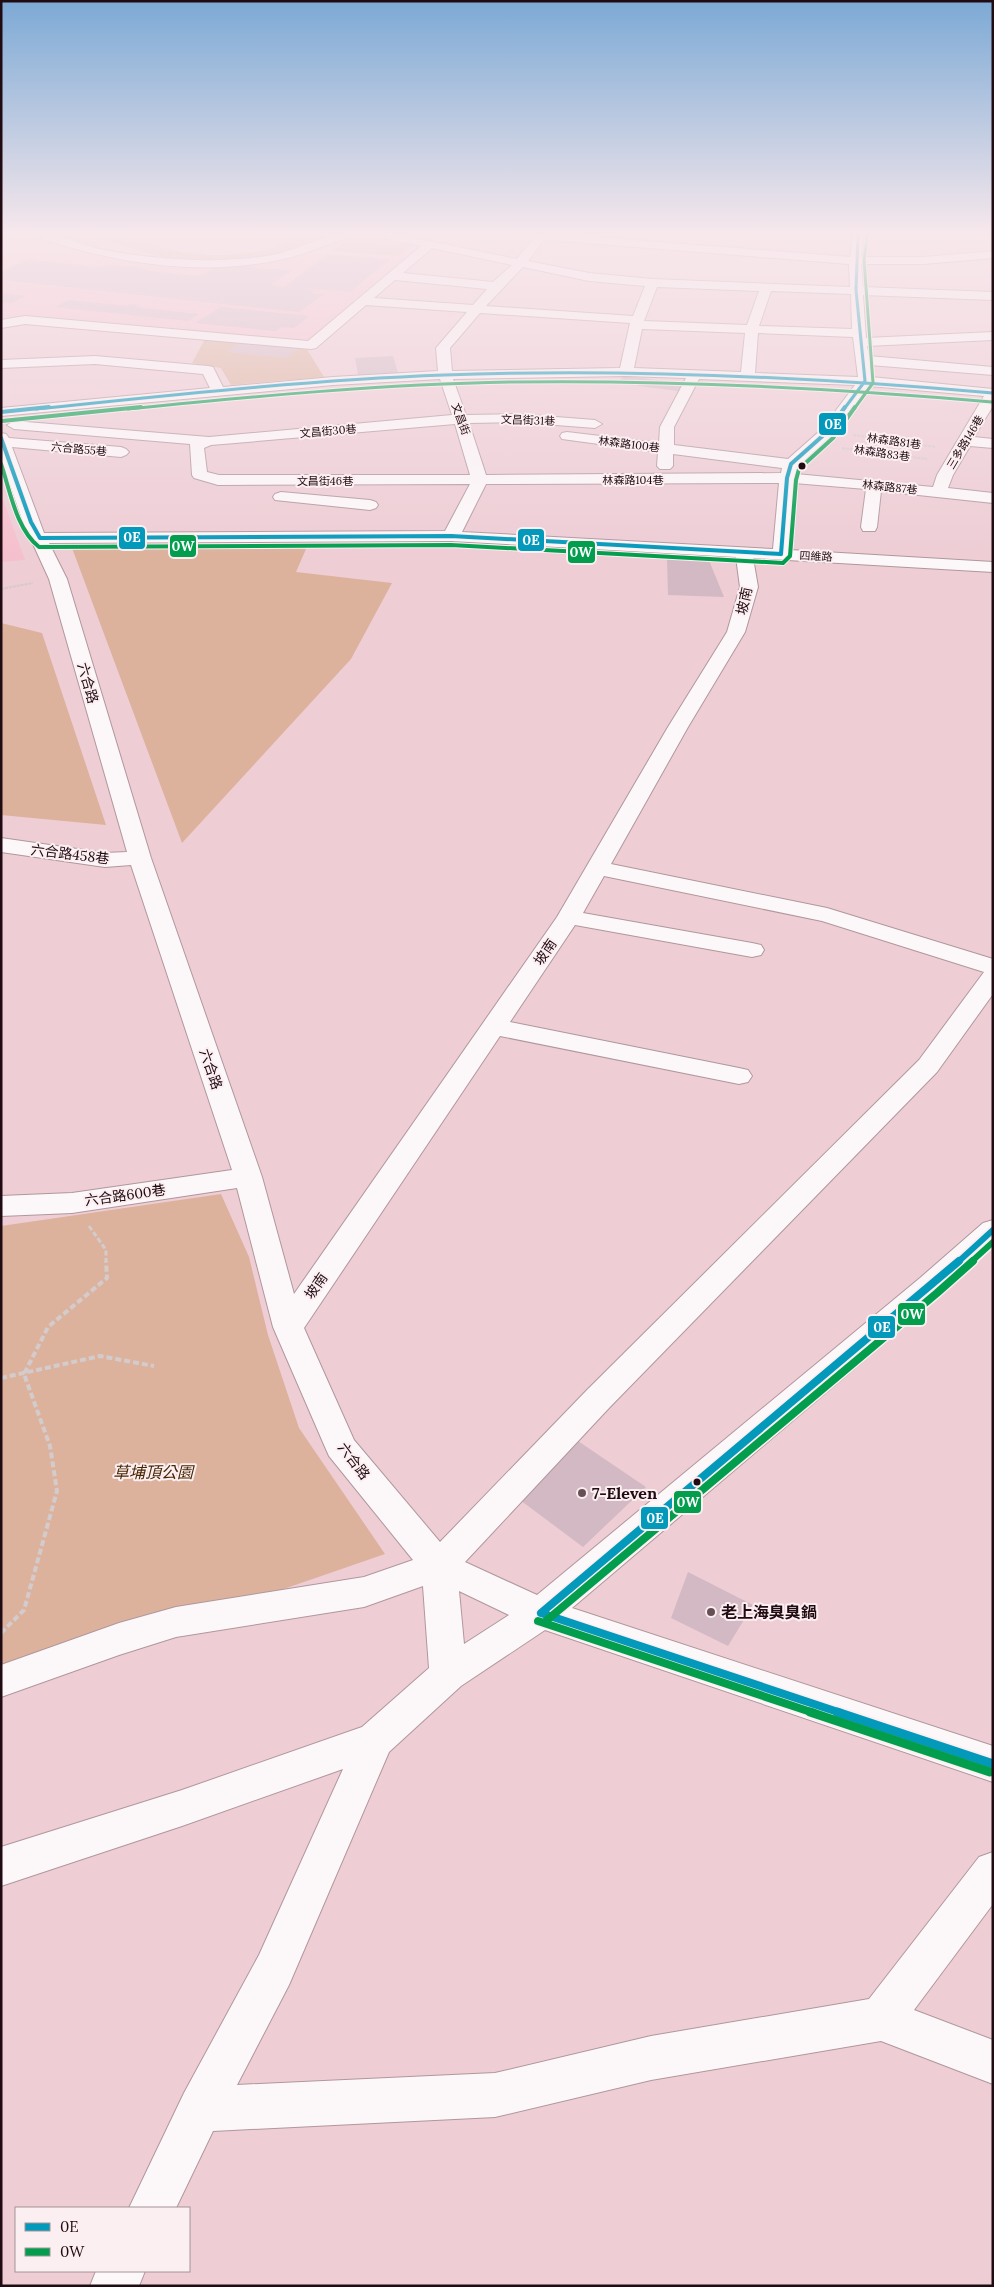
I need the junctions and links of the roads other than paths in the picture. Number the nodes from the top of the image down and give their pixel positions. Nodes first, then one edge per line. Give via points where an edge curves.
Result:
1 (192, 343) edge
2 (287, 343) edge
3 (314, 343) edge
4 (447, 343) edge
5 (632, 343) edge
6 (751, 343) edge
7 (861, 343) edge
8 (311, 345) junction
9 (184, 358) junction
10 (863, 360) junction
11 (1, 364) edge
12 (991, 367) edge
13 (626, 372) junction
14 (695, 374) junction
15 (445, 375) junction
16 (748, 376) junction
17 (333, 381) junction
18 (865, 381) junction
19 (218, 391) junction
20 (993, 393) edge
21 (156, 398) junction
22 (1, 412) edge
23 (986, 418) edge
24 (460, 420) junction
25 (1, 424) edge
26 (595, 424) dead end
27 (466, 434) junction
28 (484, 434) dead end
29 (539, 435) dead end
30 (2, 440) edge
31 (196, 442) junction
32 (993, 444) edge
33 (964, 445) junction
34 (665, 449) junction
35 (136, 454) dead end
36 (789, 471) junction
37 (664, 480) junction
38 (245, 481) junction
39 (480, 481) junction
40 (874, 485) junction
41 (946, 492) junction
42 (993, 498) edge
43 (872, 503) junction
44 (370, 505) dead end
45 (892, 505) dead end
46 (941, 510) dead end
47 (869, 527) dead end
48 (451, 536) junction
49 (40, 538) junction
50 (744, 553) junction
51 (780, 554) junction
52 (993, 567) edge
53 (1, 845) edge
54 (140, 858) junction
55 (596, 868) junction
56 (569, 917) junction
57 (752, 950) dead end
58 (993, 968) edge
59 (993, 976) edge
60 (494, 1027) junction
61 (739, 1076) dead end
62 (248, 1177) junction
63 (1, 1206) edge
64 (993, 1230) edge
65 (288, 1327) junction
66 (439, 1566) junction
67 (541, 1613) junction
68 (448, 1674) junction
69 (1, 1682) edge
70 (375, 1740) junction
71 (993, 1764) edge
72 (1, 1867) edge
73 (993, 1871) edge
74 (882, 2019) junction
75 (993, 2062) edge
76 (200, 2109) junction
77 (152, 2207) edge
78 (121, 2272) edge
79 (114, 2286) edge

1 - 9 street
2 - 8 street
3 - 8 street
4 - 15 street, 文昌街 via 443,348
5 - 13 street
6 - 16 street
7 - 10 street
8 - 17 street
9 - 11 street
9 - 19 street via 208,370
10 - 12 street
10 - 18 street
13 - 14 street
13 - 15 street
14 - 16 street
14 - 34 street via 667,427
15 - 17 street
15 - 24 street, 文昌街
16 - 18 street
17 - 19 street
18 - 20 street
18 - 36 street via 828,432 812,444
19 - 21 street
20 - 23 street, 三多路146巷
21 - 22 street
21 - 31 street
23 - 33 street, 三多路146巷
24 - 26 street, 文昌街31巷 via 517,418
24 - 27 street, 文昌街
24 - 31 street, 文昌街30巷
25 - 31 street, 文昌街30巷
27 - 28 street
27 - 39 street, 文昌街
29 - 34 street, 林森路100巷
30 - 35 street, 六合路55巷
30 - 49 street, 六合路 via 31,522
31 - 38 street, 文昌街46巷 via 200,475 218,480
32 - 33 street
33 - 41 street, 三多路146巷 via 952,463
34 - 36 street, 林森路100巷
34 - 37 street
36 - 37 street, 林森路104巷
36 - 40 street, 林森路87巷
36 - 51 street
37 - 39 street, 林森路104巷
38 - 39 street, 文昌街46巷
38 - 44 street via 244,493
39 - 48 street
40 - 41 street, 林森路87巷
40 - 43 street
41 - 42 street, 林森路87巷
41 - 46 street, 三多路146巷
43 - 45 street
43 - 47 street
48 - 49 street, 四維路
48 - 50 street, 四維路
49 - 54 street, 六合路 via 58,579
50 - 51 street, 四維路
50 - 55 street, 坡南 via 749,587 736,632
51 - 52 street, 四維路
53 - 54 street, 六合路458巷 via 106,860
54 - 62 street, 六合路
55 - 56 street, 坡南
55 - 58 street via 827,914
56 - 57 street
56 - 60 street, 坡南
59 - 66 street via 928,1066 598,1399
60 - 61 street
60 - 65 street, 坡南
62 - 63 street, 六合路600巷 via 72,1203
62 - 65 street, 六合路
64 - 67 street
65 - 66 street, 六合路 via 341,1447
66 - 67 street, 六合路
66 - 68 street
66 - 69 street via 364,1592 176,1622
67 - 68 street
67 - 71 street, 六合路
68 - 70 street
70 - 72 street
70 - 76 street via 274,1970
73 - 74 street
74 - 75 street
74 - 76 street via 651,2058 495,2095
76 - 77 street
78 - 79 street

